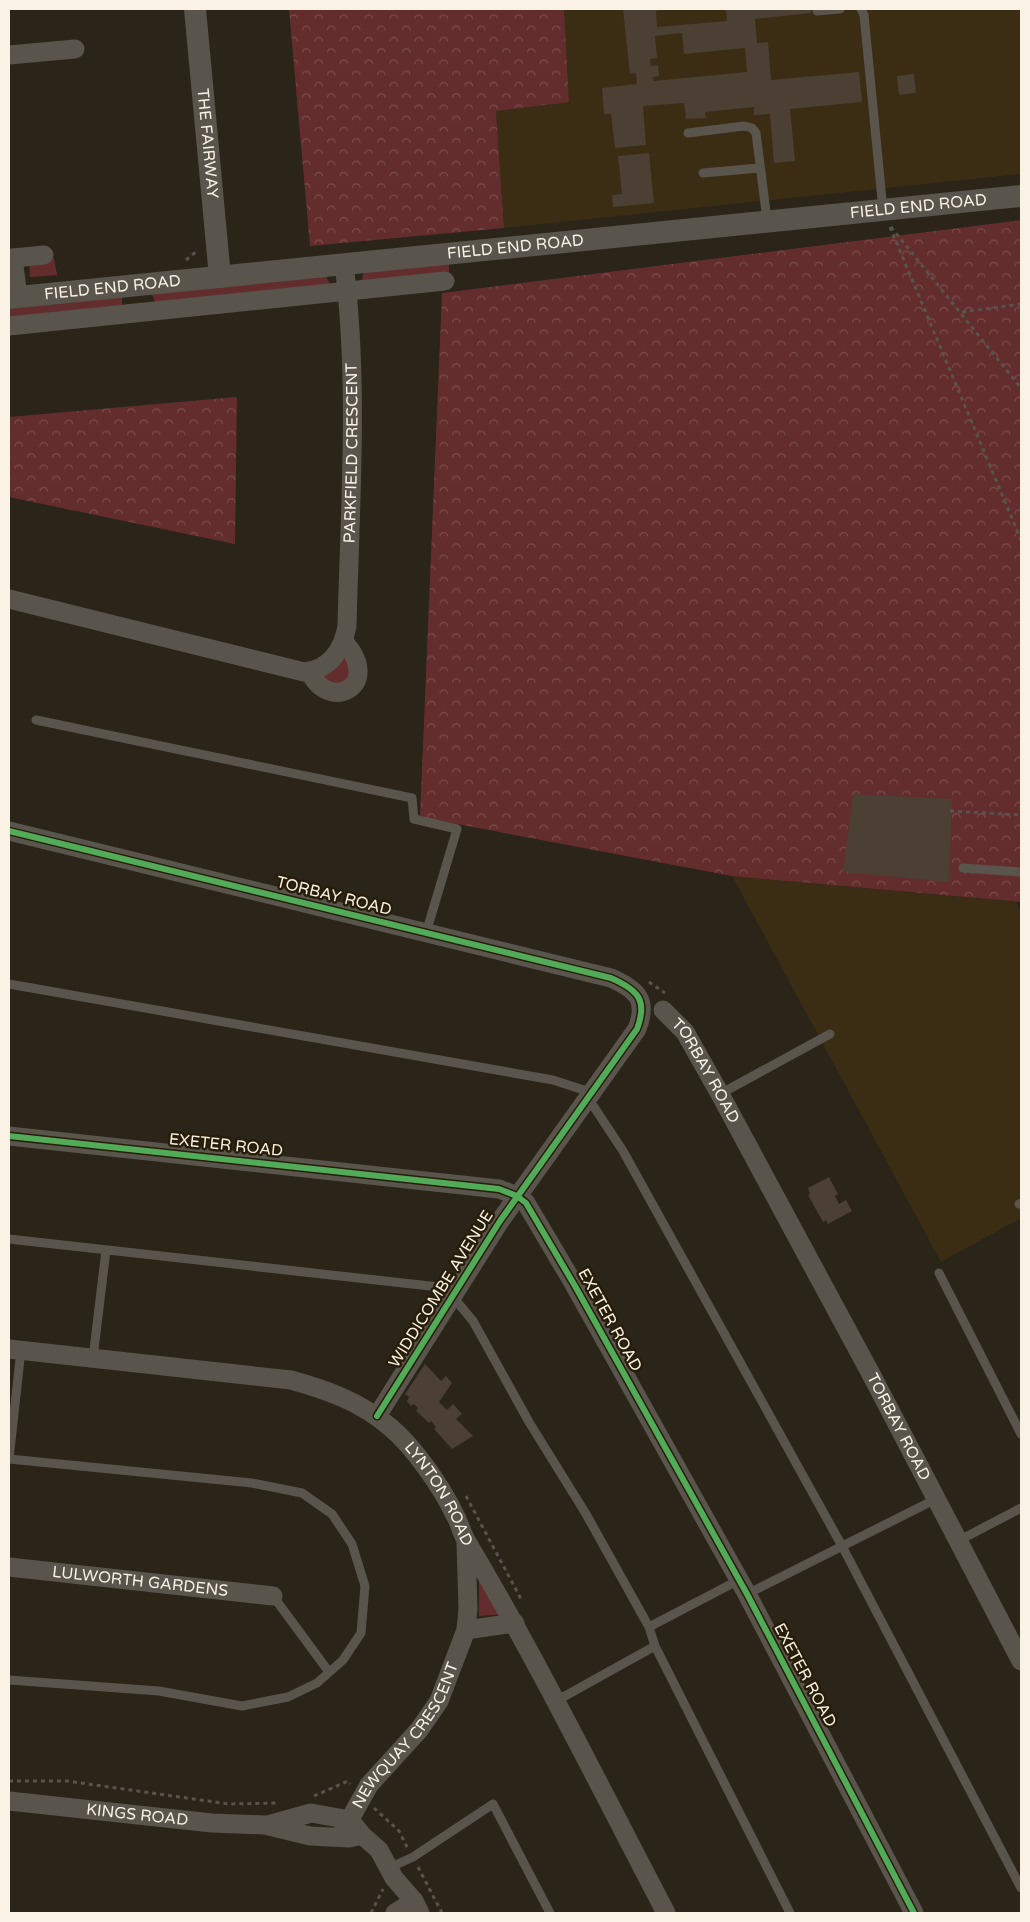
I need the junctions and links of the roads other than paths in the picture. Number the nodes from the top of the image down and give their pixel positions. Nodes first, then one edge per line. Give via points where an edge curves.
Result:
1 (195, 9) edge
2 (840, 9) edge
3 (861, 9) edge
4 (817, 11) dead end
5 (75, 49) dead end
6 (9, 55) edge
7 (688, 133) dead end
8 (759, 168) junction
9 (703, 173) dead end
10 (1021, 196) edge
11 (883, 210) junction
12 (767, 221) junction
13 (44, 256) dead end
14 (11, 259) edge
15 (344, 264) junction
16 (220, 278) junction
17 (445, 281) dead end
18 (348, 292) junction
19 (13, 298) edge
20 (9, 326) edge
21 (9, 599) edge
22 (344, 642) junction
23 (310, 672) junction
24 (36, 720) dead end
25 (9, 831) edge
26 (963, 868) dead end
27 (1021, 872) edge
28 (426, 933) junction
29 (9, 984) edge
30 (642, 1004) junction
31 (662, 1010) joint
32 (830, 1034) dead end
33 (720, 1094) junction
34 (588, 1096) junction
35 (9, 1136) edge
36 (517, 1196) junction
37 (9, 1239) edge
38 (106, 1250) junction
39 (939, 1273) dead end
40 (453, 1297) junction
41 (15, 1350) edge
42 (93, 1358) junction
43 (377, 1416) junction
44 (1021, 1434) edge
45 (9, 1459) edge
46 (936, 1499) junction
47 (1021, 1508) edge
48 (465, 1539) junction
49 (958, 1541) junction
50 (842, 1546) junction
51 (9, 1567) edge
52 (743, 1587) junction
53 (273, 1596) joint
54 (521, 1615) junction
55 (649, 1627) junction
56 (466, 1630) junction
57 (655, 1646) junction
58 (1021, 1661) edge
59 (329, 1672) junction
60 (9, 1680) edge
61 (556, 1701) junction
62 (9, 1801) edge
63 (350, 1820) junction
64 (265, 1826) junction
65 (362, 1835) junction
66 (340, 1837) junction
67 (389, 1868) junction
68 (1021, 1888) edge
69 (417, 1907) edge
70 (395, 1913) edge
71 (550, 1913) edge
72 (666, 1913) edge
73 (790, 1913) edge
74 (914, 1913) edge

1 - 16 street, THE FAIRWAY
2 - 4 lane
3 - 11 lane
5 - 6 street
7 - 8 lane via 744,126 752,128 756,133
8 - 9 lane
8 - 12 lane
10 - 11 street, FIELD END ROAD
11 - 12 street, FIELD END ROAD
12 - 15 street, FIELD END ROAD
13 - 14 street
14 - 19 street
15 - 16 street, FIELD END ROAD
15 - 18 street, PARKFIELD CRESCENT
16 - 19 street, FIELD END ROAD
17 - 18 street
18 - 20 street
18 - 22 street, PARKFIELD CRESCENT via 354,390
21 - 23 street
22 - 23 street, PARKFIELD CRESCENT via 325,666
22 - 23 street via 360,667 358,676 346,691 327,691 314,681
24 - 28 lane via 412,798 414,819 456,829
25 - 28 street, TORBAY ROAD
26 - 27 lane
28 - 30 street, TORBAY ROAD via 611,978 638,994
29 - 34 lane via 553,1080
30 - 31 lane, TORBAY ROAD
30 - 34 street, WIDDICOMBE AVENUE via 637,1029
31 - 33 street, TORBAY ROAD via 685,1032
32 - 33 lane
33 - 46 street, TORBAY ROAD
34 - 36 street, WIDDICOMBE AVENUE
34 - 50 lane via 623,1151
35 - 36 street, EXETER ROAD via 499,1189
36 - 40 street, WIDDICOMBE AVENUE
36 - 52 street, EXETER ROAD via 535,1214
37 - 38 lane
38 - 40 lane via 439,1287
38 - 42 lane
39 - 44 lane
40 - 43 street, WIDDICOMBE AVENUE
40 - 55 lane via 472,1321
41 - 42 street, LYNTON ROAD
41 - 45 lane
42 - 43 street, LYNTON ROAD via 291,1380 328,1391
43 - 48 street, LYNTON ROAD via 416,1455 455,1514
45 - 59 lane via 252,1482 302,1493 332,1514 352,1544 364,1586 361,1633 343,1660
46 - 49 street, TORBAY ROAD
46 - 50 lane
47 - 49 lane
48 - 54 street, LYNTON ROAD
48 - 56 street, NEWQUAY CRESCENT
49 - 58 street, TORBAY ROAD
50 - 52 lane
50 - 68 lane
51 - 53 street, LULWORTH GARDENS
52 - 55 lane
52 - 74 street, EXETER ROAD
53 - 59 lane
54 - 56 street
54 - 61 street, LYNTON ROAD
55 - 57 lane
56 - 63 street, NEWQUAY CRESCENT via 439,1701 419,1730 368,1785
57 - 61 lane
57 - 73 lane
59 - 60 lane via 318,1683 288,1697 242,1706 159,1691
61 - 72 street, LYNTON ROAD
62 - 64 street, KINGS ROAD
63 - 64 street, KINGS ROAD via 311,1813
63 - 65 street
63 - 66 street, NEWQUAY CRESCENT
64 - 66 street, KINGS ROAD via 310,1836
65 - 66 street, KINGS ROAD
65 - 67 street via 379,1850
67 - 69 street
67 - 71 lane via 413,1857 493,1804
69 - 70 street

